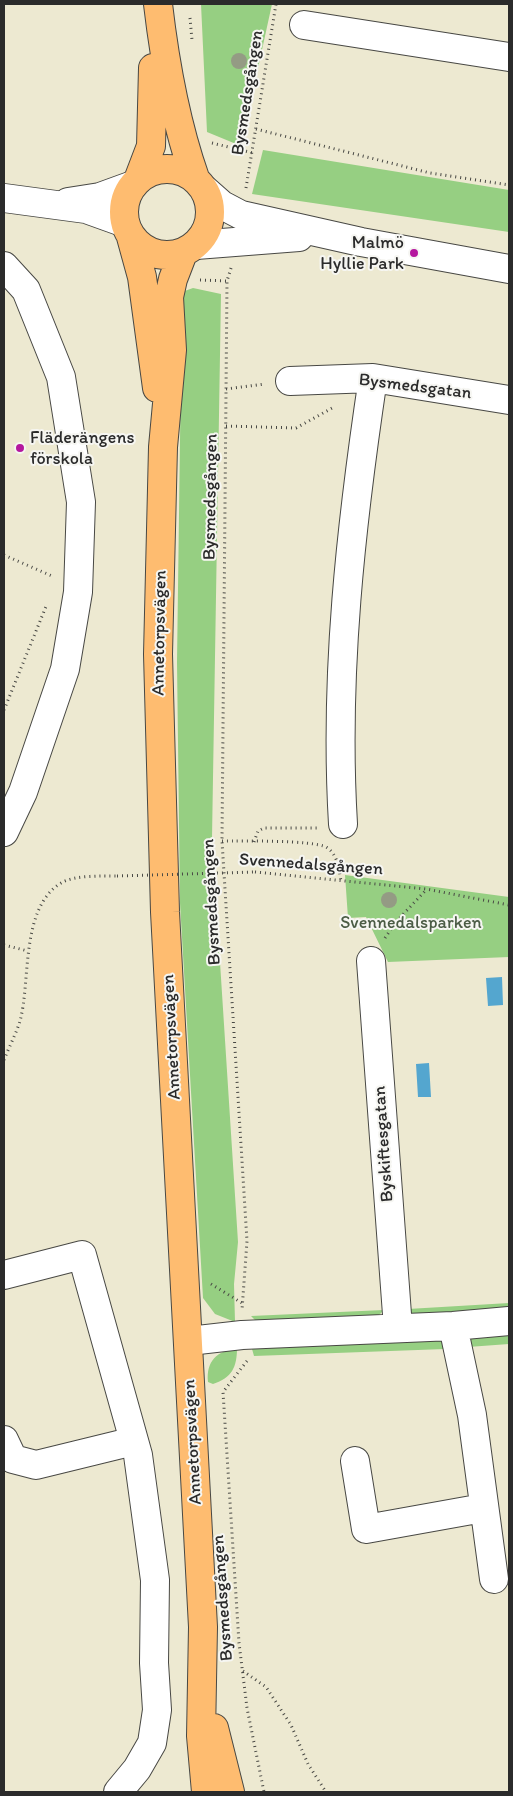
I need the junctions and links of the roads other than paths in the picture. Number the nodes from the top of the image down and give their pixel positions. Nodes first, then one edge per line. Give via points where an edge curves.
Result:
1 (157, 4) edge
2 (304, 25) dead end
3 (509, 58) edge
4 (135, 182) junction
5 (200, 184) junction
6 (4, 198) edge
7 (54, 204) junction
8 (128, 230) junction
9 (330, 235) junction
10 (189, 249) junction
11 (4, 266) edge
12 (509, 268) edge
13 (290, 381) road end
14 (371, 387) junction
15 (509, 400) edge
16 (163, 447) junction
17 (343, 824) road end
18 (4, 832) edge
19 (371, 961) road end
20 (4, 1275) edge
21 (509, 1321) edge
22 (453, 1326) junction
23 (398, 1328) junction
24 (189, 1341) junction
25 (4, 1440) edge
26 (134, 1441) junction
27 (355, 1461) dead end
28 (484, 1508) junction
29 (494, 1579) dead end
30 (203, 1628) junction
31 (118, 1792) edge
32 (206, 1792) edge
33 (230, 1792) edge

1 - 4 main road via 151,146
1 - 5 main road via 172,99 183,145
2 - 3 street
4 - 5 main road via 158,169 174,169
4 - 7 street via 100,196
4 - 8 main road via 126,198
5 - 9 street via 222,205 241,214
5 - 10 main road via 210,204 210,219 206,234
6 - 7 street
7 - 8 street via 86,209
8 - 10 main road via 142,248 156,255 168,256
8 - 16 main road, Annetorpsvägen via 142,277
9 - 10 street
9 - 12 street
10 - 16 main road, Annetorpsvägen via 175,272 169,297 172,350
11 - 18 street via 26,290 61,376 81,502 78,586 65,669 24,792
13 - 14 street, Bysmedsgatan
14 - 15 street, Bysmedsgatan
14 - 17 street via 345,620
16 - 24 main road, Annetorpsvägen via 158,654 165,892
19 - 23 street, Byskiftesgatan
20 - 26 street via 82,1255
21 - 22 street
22 - 23 street
22 - 28 street via 472,1415
23 - 24 street via 242,1335
24 - 30 main road, Annetorpsvägen
25 - 26 street via 13,1459 36,1465
26 - 31 street via 155,1580 157,1710 152,1743
27 - 28 street via 366,1528
28 - 29 street
30 - 32 main road, Annetorpsvägen via 201,1736
30 - 33 main road, Annetorpsvägen via 215,1733

